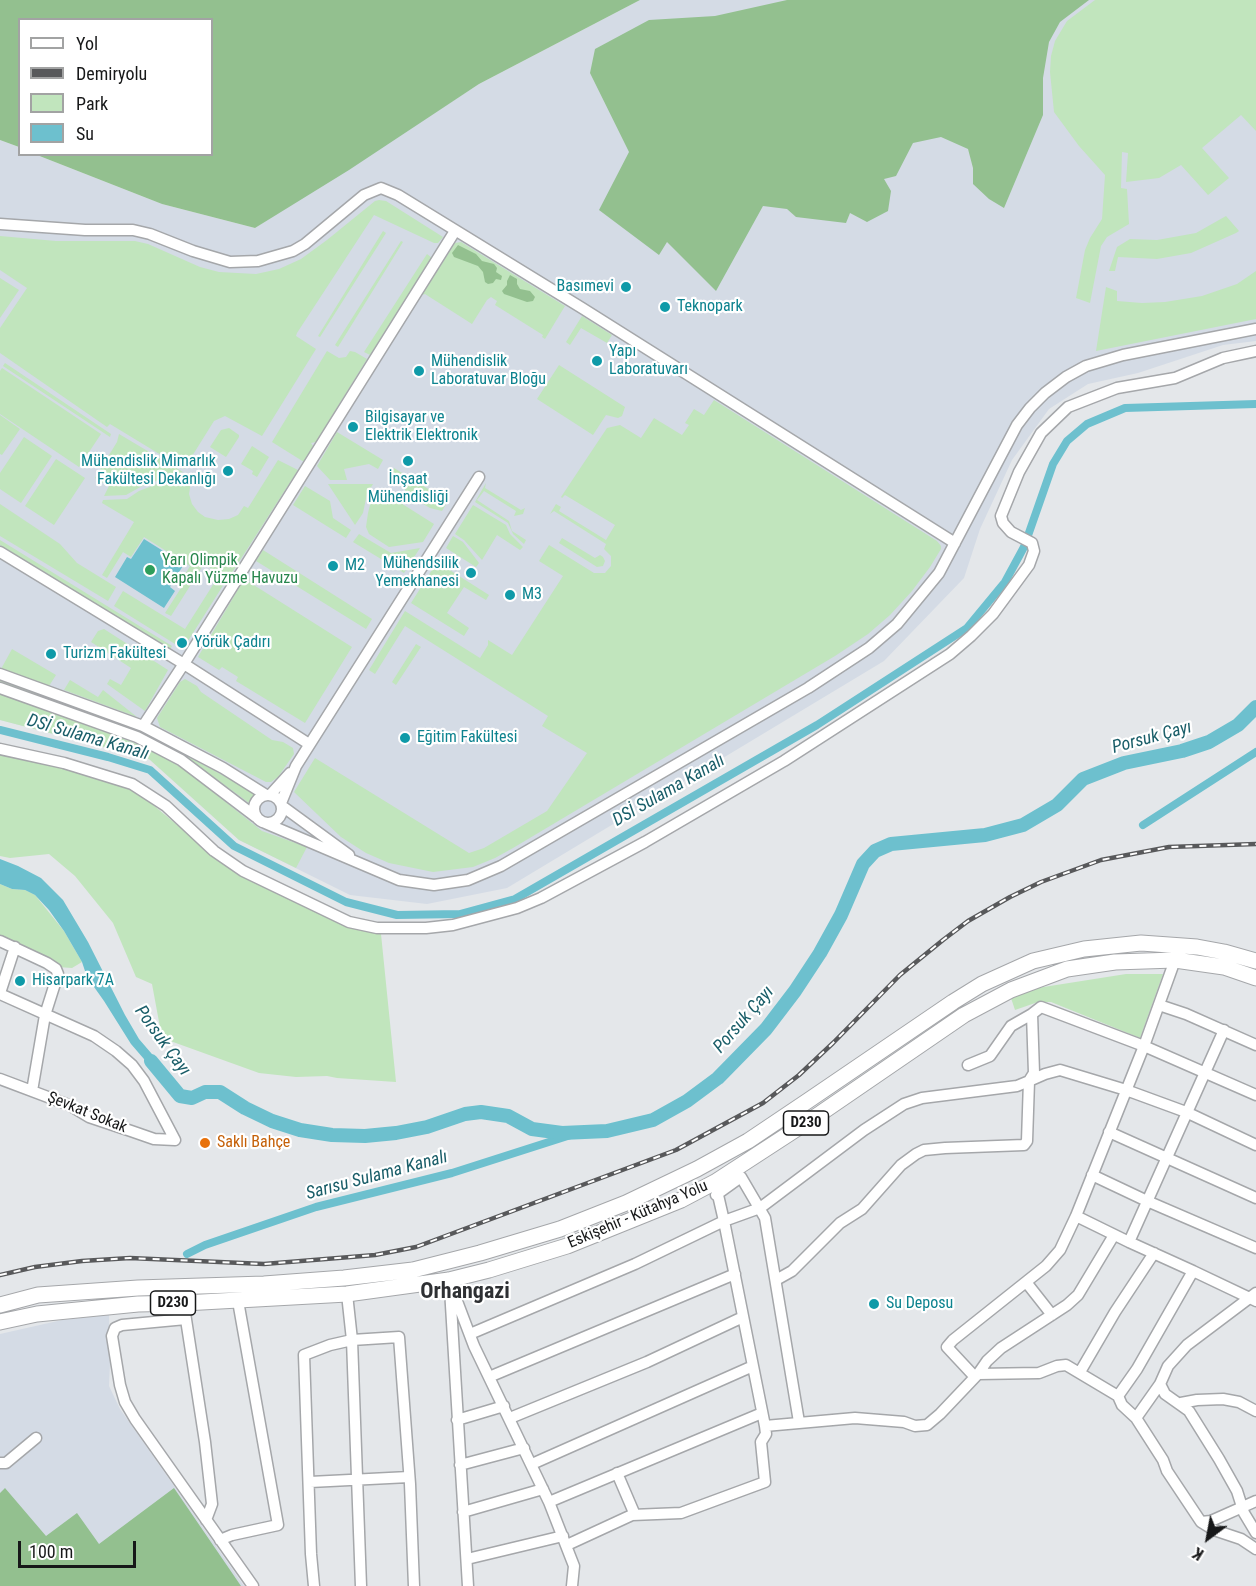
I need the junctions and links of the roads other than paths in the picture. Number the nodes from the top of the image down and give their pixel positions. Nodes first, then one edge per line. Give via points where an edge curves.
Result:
1 (0, 224) edge
2 (455, 231) junction
3 (1256, 329) edge
4 (1256, 351) edge
5 (479, 477) dead end
6 (955, 543) junction
7 (0, 552) edge
8 (184, 664) junction
9 (0, 674) edge
10 (0, 688) edge
11 (143, 726) junction
12 (309, 744) junction
13 (0, 748) edge
14 (296, 766) junction
15 (268, 795) junction
16 (282, 804) junction
17 (261, 820) junction
18 (361, 864) junction
19 (0, 941) edge
20 (15, 947) junction
21 (1175, 960) junction
22 (1256, 961) edge
23 (1256, 978) edge
24 (0, 994) edge
25 (1159, 1005) junction
26 (1032, 1014) junction
27 (45, 1015) junction
28 (1224, 1030) junction
29 (1256, 1045) edge
30 (1144, 1046) junction
31 (968, 1065) dead end
32 (1204, 1072) junction
33 (0, 1079) edge
34 (1029, 1081) junction
35 (32, 1090) junction
36 (1126, 1090) junction
37 (1256, 1095) edge
38 (1186, 1112) junction
39 (1110, 1132) junction
40 (1256, 1145) edge
41 (1166, 1157) junction
42 (1092, 1175) junction
43 (715, 1189) junction
44 (1256, 1197) edge
45 (1147, 1201) junction
46 (760, 1208) junction
47 (1076, 1216) junction
48 (724, 1221) junction
49 (1114, 1235) junction
50 (1129, 1242) junction
51 (1256, 1248) edge
52 (1155, 1253) junction
53 (1193, 1271) junction
54 (735, 1274) junction
55 (344, 1278) junction
56 (449, 1280) junction
57 (776, 1281) junction
58 (1026, 1282) junction
59 (347, 1294) junction
60 (1254, 1297) edge
61 (238, 1301) junction
62 (0, 1305) edge
63 (185, 1311) junction
64 (1052, 1315) junction
65 (743, 1317) junction
66 (0, 1322) edge
67 (470, 1334) junction
68 (352, 1340) junction
69 (753, 1366) junction
70 (1080, 1372) junction
71 (977, 1375) junction
72 (489, 1377) junction
73 (1161, 1384) junction
74 (1118, 1396) junction
75 (1180, 1403) junction
76 (504, 1406) junction
77 (1254, 1409) edge
78 (762, 1413) junction
79 (510, 1418) junction
80 (1136, 1418) junction
81 (457, 1420) junction
82 (799, 1422) junction
83 (765, 1426) junction
84 (36, 1438) dead end
85 (524, 1448) junction
86 (0, 1463) edge
87 (532, 1464) junction
88 (460, 1465) junction
89 (617, 1473) junction
90 (410, 1477) junction
91 (357, 1480) junction
92 (310, 1482) junction
93 (543, 1489) junction
94 (1256, 1501) edge
95 (549, 1502) junction
96 (1242, 1506) junction
97 (463, 1512) junction
98 (634, 1515) junction
99 (206, 1520) junction
100 (1201, 1522) junction
101 (1256, 1533) edge
102 (220, 1540) junction
103 (565, 1541) junction
104 (1256, 1549) edge
105 (466, 1559) junction
106 (253, 1586) edge
107 (314, 1586) edge
108 (361, 1586) edge
109 (414, 1586) edge
110 (468, 1586) edge
111 (572, 1586) edge

1 - 2 street via 132,230 230,262 258,261 299,247 364,195 381,188
2 - 6 street
2 - 8 street
3 - 6 street via 1123,355 1086,366 1066,377 1045,393 1017,426
4 - 13 street via 1223,358 1175,378 1117,388 1068,407 1041,433 1018,472 1000,516 1003,524 1027,540 1034,550 1029,565 993,614 950,654 784,761 645,842 517,908 426,928 377,928 349,922 243,871 214,851 166,806 132,784
5 - 12 street
6 - 18 street via 918,600 869,648 808,688 501,866 468,880 434,885 399,880
7 - 8 street
8 - 11 street
8 - 12 street
9 - 11 street
10 - 17 street via 146,741 181,760
11 - 15 street
12 - 14 street
14 - 15 street
14 - 16 street
15 - 16 street
15 - 17 street via 255,803 254,810
16 - 17 street via 279,820
16 - 18 street
17 - 18 street
19 - 20 street
20 - 24 street
20 - 27 street via 56,969 58,974
21 - 23 highway, Eskişehir - Kütahya Yolu / D230 via 1224,967
21 - 25 street
21 - 43 highway, Eskişehir - Kütahya Yolu / D230 via 1067,969 1011,990 963,1015
22 - 55 highway, Eskişehir - Kütahya Yolu / D230 via 1197,947 1141,944 1084,949 1033,961 953,1002 748,1141 626,1203 560,1229 439,1265
24 - 27 street
25 - 28 street
25 - 30 street
26 - 30 street via 1041,1007
26 - 31 street via 1011,1026 990,1056
26 - 34 street via 1034,1073
27 - 35 street
27 - 35 street, Şevkat Sokak via 94,1036 132,1065 175,1140 154,1138 89,1117
28 - 29 street
28 - 32 street
30 - 32 street
30 - 36 street
32 - 37 street
32 - 38 street
33 - 35 street, Şevkat Sokak
34 - 36 street via 1060,1070
34 - 46 street via 904,1104
34 - 57 street via 1024,1145 945,1148 916,1154 862,1209 840,1223 792,1271
36 - 38 street
36 - 39 street
38 - 40 street
38 - 41 street
39 - 41 street
39 - 42 street
41 - 44 street
41 - 45 street
42 - 45 street
42 - 47 street
43 - 46 street via 741,1177
43 - 48 street
43 - 56 highway, Eskişehir - Kütahya Yolu / D230 via 567,1246
45 - 50 street
45 - 51 street
46 - 48 street
46 - 57 street
47 - 49 street
47 - 58 street via 1060,1250
48 - 54 street
48 - 67 street via 636,1264
49 - 50 street
49 - 64 street via 1078,1295
50 - 52 street
52 - 53 street
52 - 70 street
53 - 60 street
53 - 74 street
54 - 65 street
54 - 72 street
55 - 59 highway
55 - 62 highway, Eskişehir - Kütahya Yolu / D230 via 38,1295
56 - 59 highway, Eskişehir - Kütahya Yolu / D230
56 - 67 street
56 - 81 street
57 - 82 street
58 - 64 street
58 - 71 street via 947,1347
59 - 61 highway, Eskişehir - Kütahya Yolu / D230
59 - 68 street
60 - 73 street via 1187,1345 1168,1366
61 - 63 highway, Eskişehir - Kütahya Yolu / D230
61 - 102 street via 278,1525
63 - 66 highway, Eskişehir - Kütahya Yolu / D230 via 138,1304 37,1314
63 - 99 street via 212,1504
63 - 99 street via 119,1325 112,1336 120,1385 130,1411
64 - 71 street via 1001,1348
65 - 69 street
65 - 79 street via 647,1362
67 - 72 street
68 - 90 street via 399,1337
68 - 91 street
68 - 92 street via 304,1355
69 - 78 street
69 - 87 street
70 - 71 street via 1066,1365 1039,1372
70 - 74 street
71 - 82 street via 927,1425 855,1418
72 - 76 street
73 - 75 street via 1165,1394
73 - 80 street
74 - 80 street
75 - 77 street via 1223,1399
75 - 96 street via 1190,1411 1219,1459
76 - 79 street
76 - 81 street
78 - 83 street
78 - 89 street
79 - 85 street
80 - 100 street
81 - 88 street
82 - 83 street
83 - 98 street via 761,1442 765,1482 681,1514
84 - 86 street via 6,1463
85 - 87 street
85 - 88 street
87 - 93 street
88 - 97 street
89 - 95 street
89 - 98 street
90 - 91 street
90 - 109 street
91 - 92 street
91 - 108 street
92 - 107 street
93 - 95 street
93 - 97 street
94 - 96 street
95 - 103 street
96 - 100 street
96 - 101 street
97 - 105 street
98 - 103 street
99 - 102 street
100 - 104 street
102 - 106 street
103 - 105 street
103 - 111 street via 574,1566
105 - 110 street

